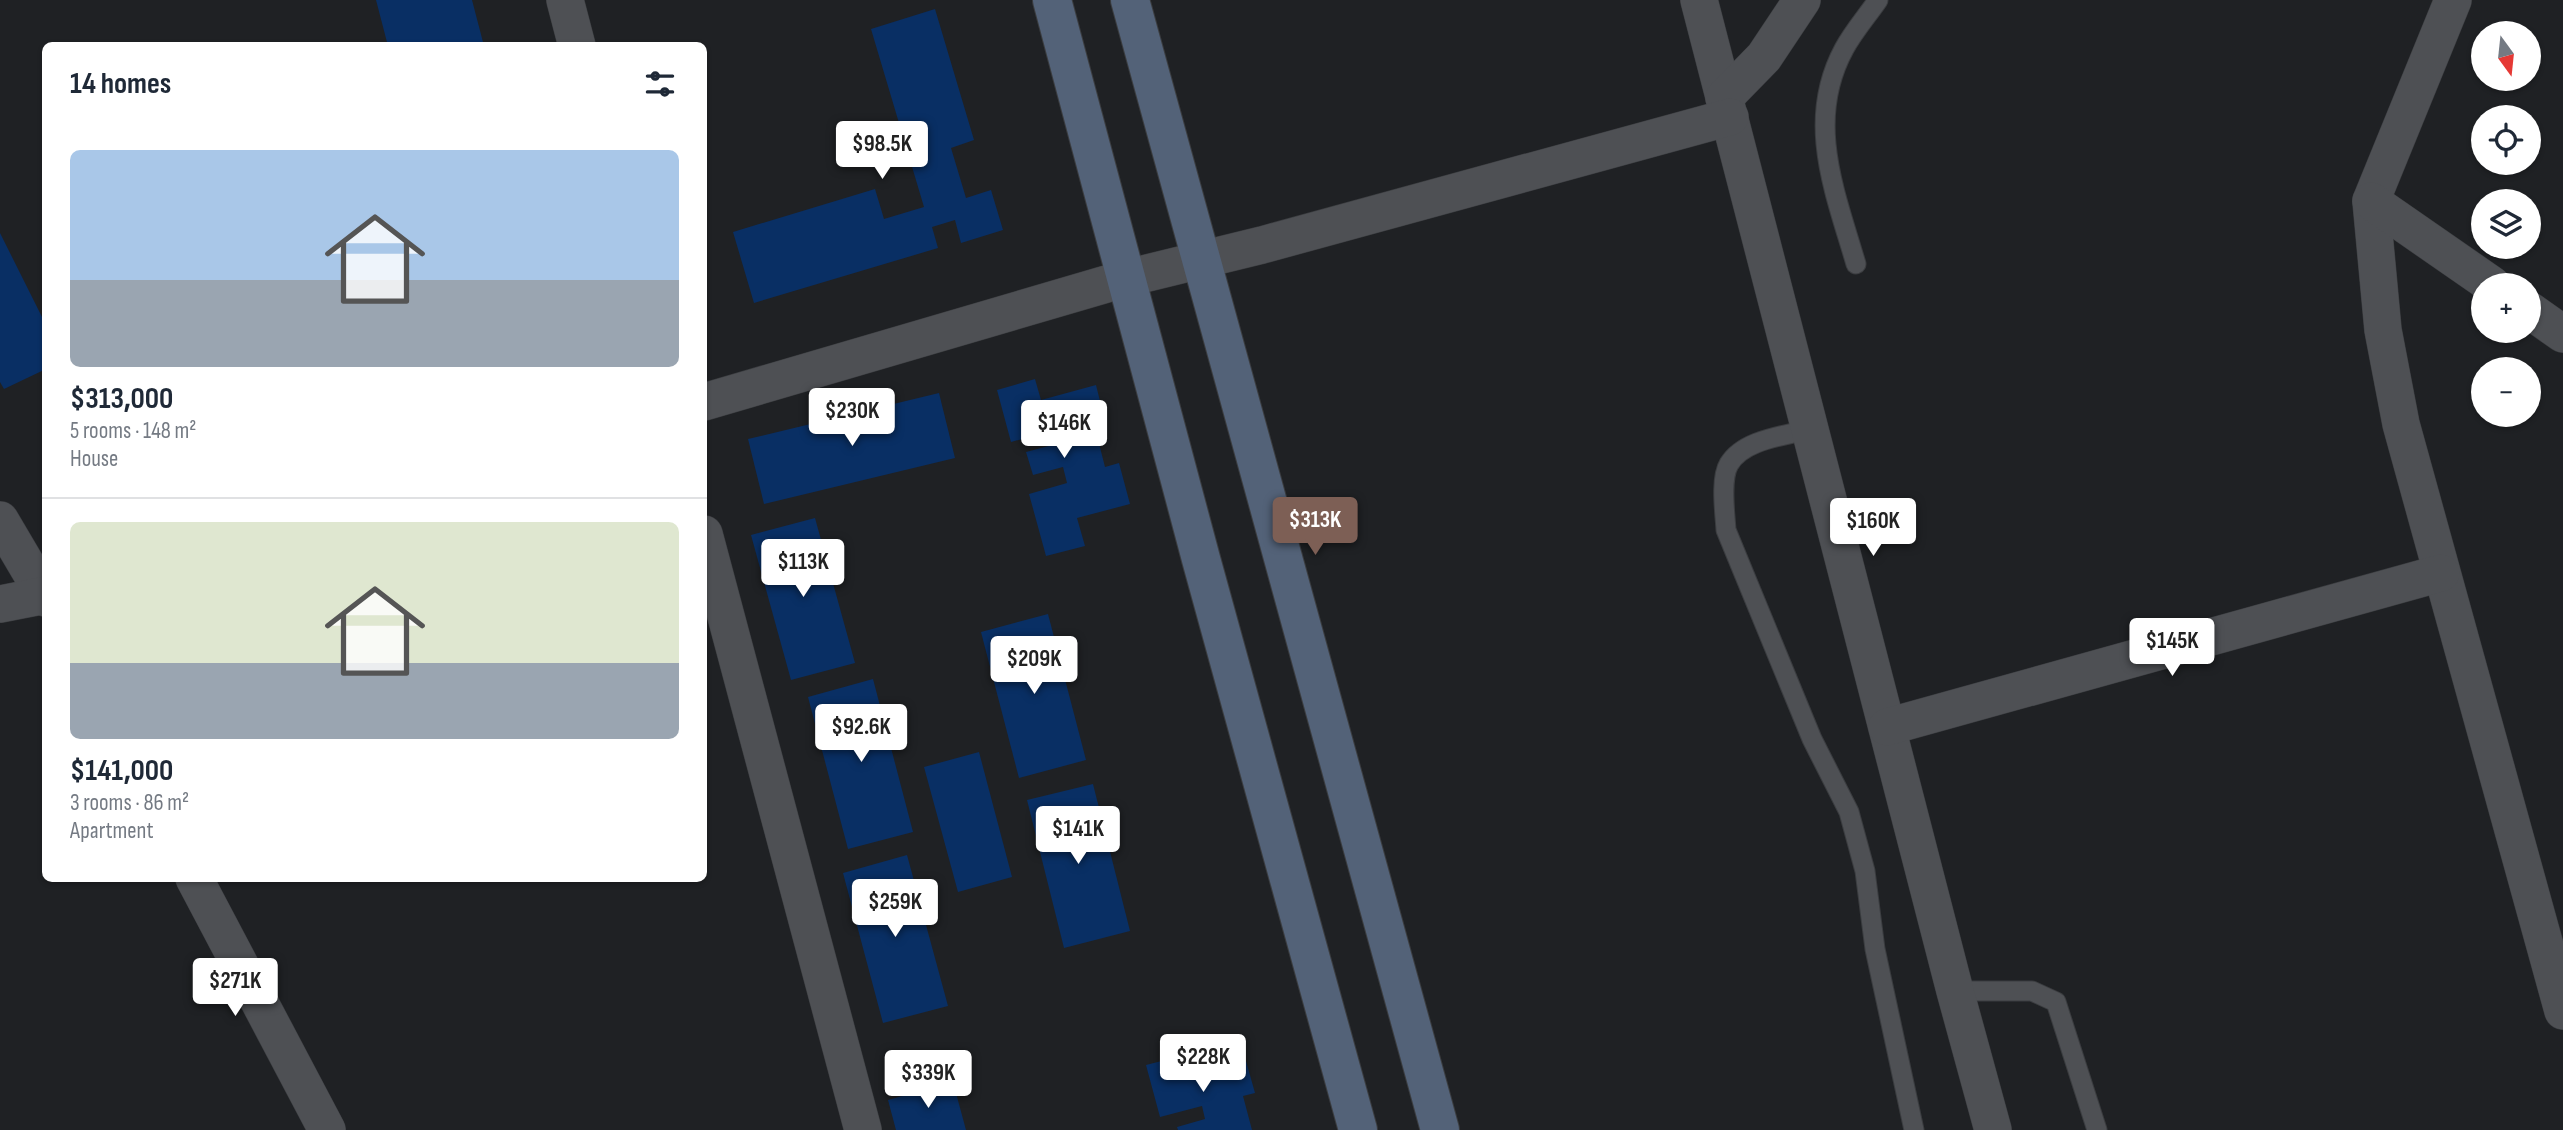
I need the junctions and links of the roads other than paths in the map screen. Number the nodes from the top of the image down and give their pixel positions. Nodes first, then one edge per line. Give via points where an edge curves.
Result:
1 (565, 0) edge
2 (1052, 0) edge
3 (1130, 0) edge
4 (1699, 0) edge
5 (1802, 0) edge
6 (1878, 0) edge
7 (2453, 0) edge
8 (576, 42) edge
9 (1727, 108) junction
10 (2371, 201) junction
11 (1200, 259) junction
12 (1856, 264) dead end
13 (2476, 273) edge
14 (1127, 278) junction
15 (2541, 318) edge
16 (2563, 334) edge
17 (707, 401) edge
18 (1810, 429) junction
19 (0, 520) edge
20 (707, 545) edge
21 (2441, 573) junction
22 (42, 591) edge
23 (42, 597) edge
24 (0, 604) edge
25 (1887, 727) junction
26 (196, 882) edge
27 (1955, 991) junction
28 (2563, 1011) edge
29 (327, 1130) edge
30 (863, 1130) edge
31 (1358, 1130) edge
32 (1440, 1130) edge
33 (1914, 1130) edge
34 (1993, 1130) edge
35 (2097, 1130) edge

1 - 8 street
2 - 14 street
3 - 11 street
4 - 9 street
5 - 9 street
6 - 12 lane via 1844,49 1828,88 1824,127 1828,170
7 - 10 street
9 - 11 street via 1262,245
9 - 18 street
10 - 13 street
10 - 21 street via 2383,330 2401,424
11 - 14 street
11 - 32 street
14 - 17 street
14 - 31 street
15 - 16 street
18 - 25 street
18 - 33 lane via 1749,445 1729,464 1723,493 1726,530 1812,740 1849,812 1865,870 1875,949
19 - 22 street
20 - 30 street
21 - 25 street
21 - 28 street
23 - 24 street
25 - 27 street
26 - 29 street
27 - 34 street
27 - 35 lane via 2032,991 2056,1002

